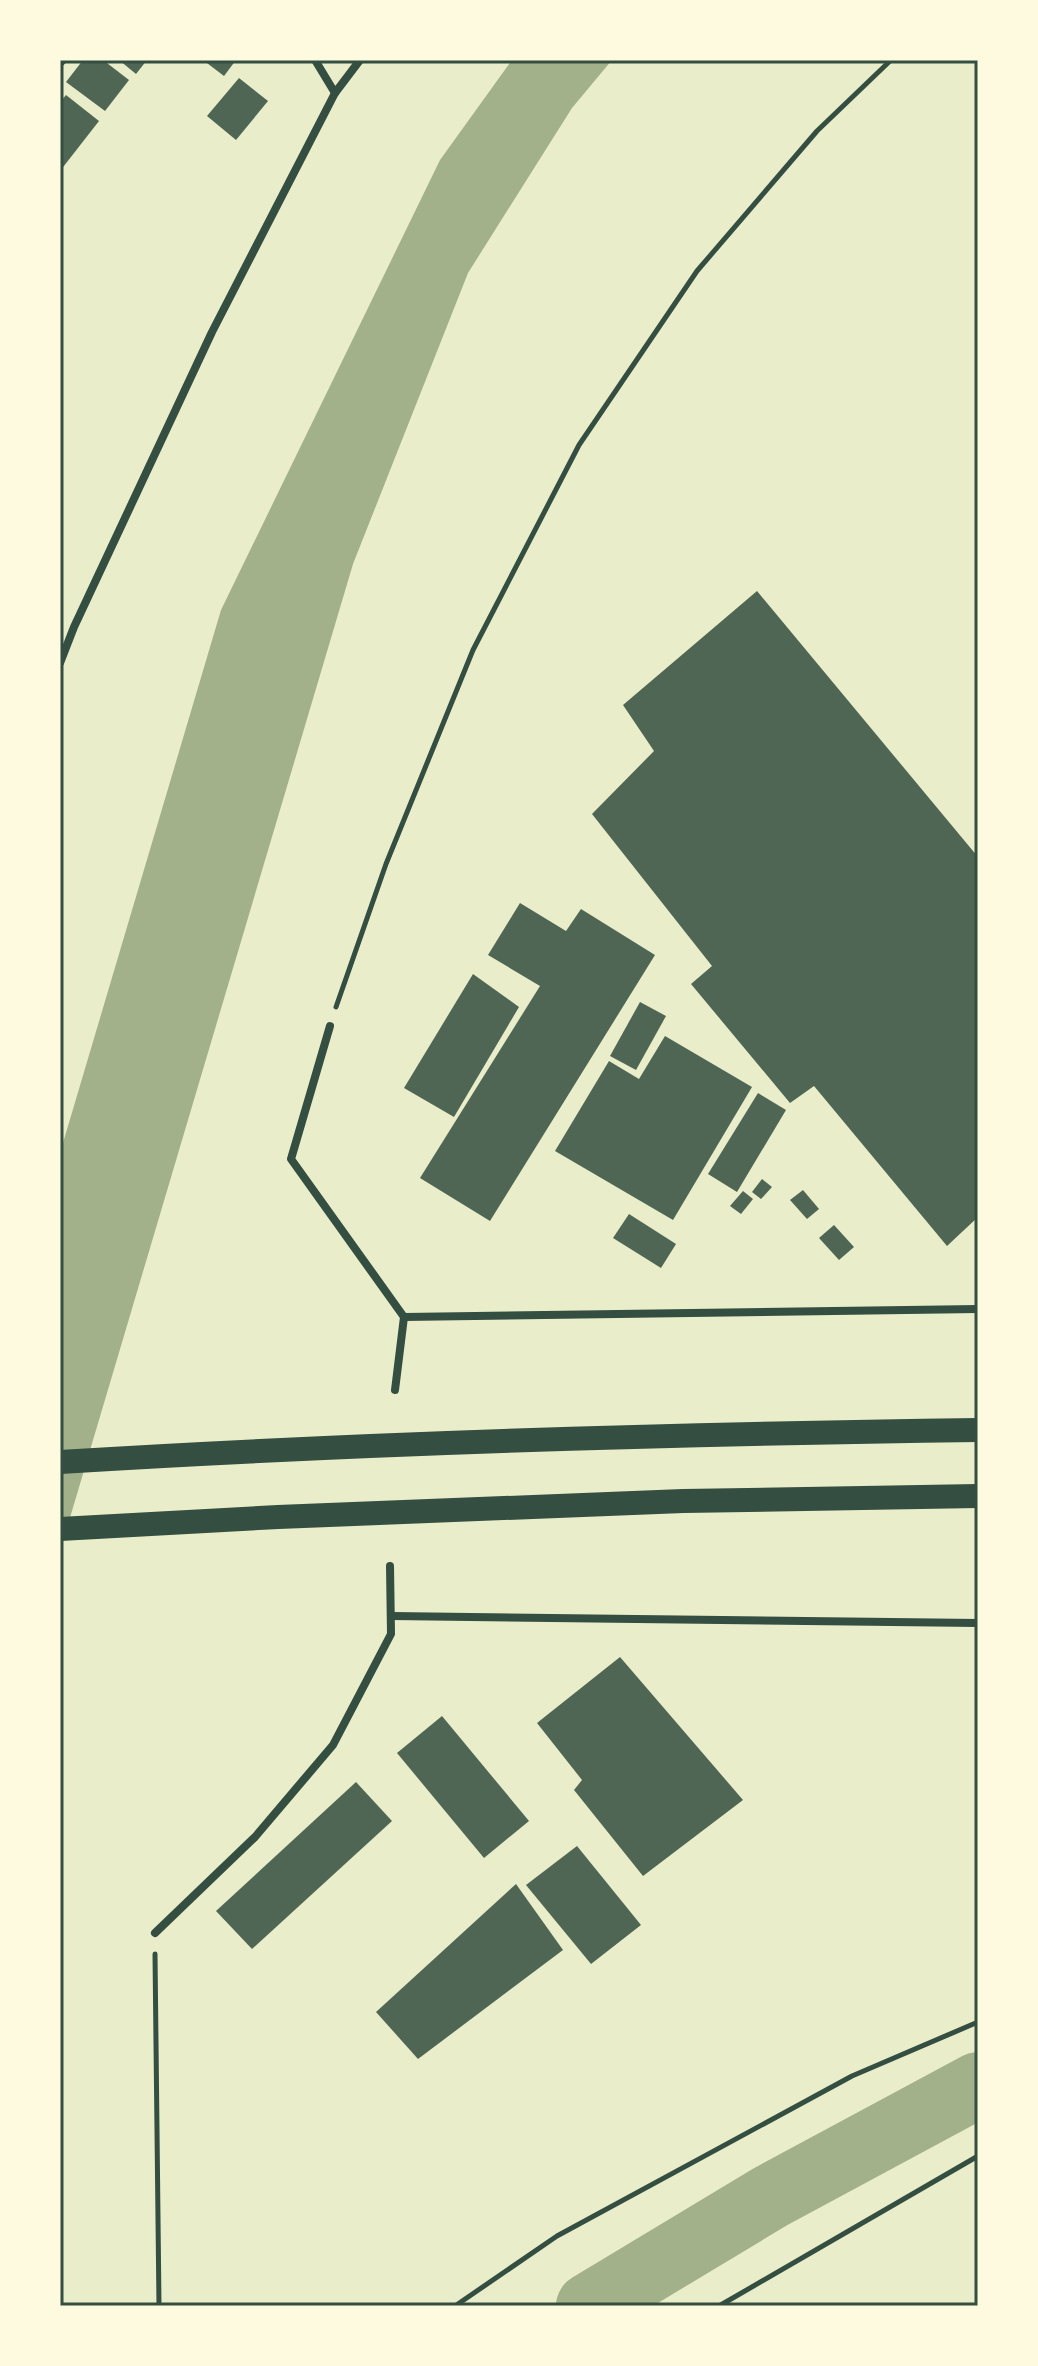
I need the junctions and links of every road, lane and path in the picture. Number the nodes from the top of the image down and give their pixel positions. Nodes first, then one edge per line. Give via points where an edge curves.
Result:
1 (315, 60) edge
2 (360, 60) edge
3 (891, 60) edge
4 (335, 93) junction
5 (60, 663) edge
6 (330, 1026) joint
7 (978, 1309) edge
8 (404, 1317) junction
9 (395, 1390) dead end
10 (978, 1430) edge
11 (60, 1462) edge
12 (978, 1496) edge
13 (60, 1529) edge
14 (390, 1566) dead end
15 (391, 1616) junction
16 (978, 1623) edge
17 (155, 1933) joint
18 (978, 2022) edge
19 (978, 2156) edge
20 (159, 2306) edge
21 (455, 2306) edge
22 (719, 2306) edge

1 - 4 street
2 - 4 street
3 - 6 path via 817,131 697,271 579,445 473,650 386,864
4 - 5 street via 212,332
6 - 8 street via 291,1159
7 - 8 street
8 - 9 street
10 - 11 highway via 682,1434
12 - 13 highway via 683,1501
14 - 15 street
15 - 16 street
15 - 17 street via 391,1634 333,1745 255,1837
17 - 20 path
18 - 21 path via 852,2076 557,2236
19 - 22 path

